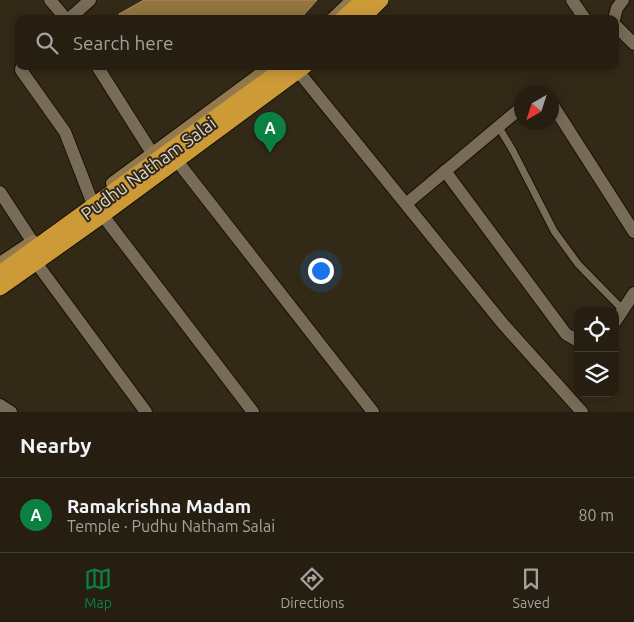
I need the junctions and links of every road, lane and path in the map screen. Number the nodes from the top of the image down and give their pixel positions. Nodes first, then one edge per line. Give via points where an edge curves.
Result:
1 (50, 0) edge
2 (90, 0) edge
3 (352, 0) edge
4 (363, 0) edge
5 (381, 0) edge
6 (389, 0) edge
7 (572, 0) edge
8 (623, 0) edge
9 (63, 15) edge
10 (72, 15) edge
11 (336, 15) edge
12 (346, 15) edge
13 (366, 15) edge
14 (375, 15) edge
15 (582, 15) edge
16 (615, 15) edge
17 (619, 29) edge
18 (634, 44) edge
19 (21, 70) edge
20 (100, 70) edge
21 (266, 70) edge
22 (280, 70) edge
23 (303, 71) edge
24 (514, 113) edge
25 (559, 115) edge
26 (498, 126) junction
27 (152, 153) junction
28 (181, 166) junction
29 (445, 172) junction
30 (0, 192) edge
31 (91, 199) junction
32 (406, 204) junction
33 (107, 221) junction
34 (634, 232) edge
35 (32, 241) junction
36 (3, 259) edge
37 (40, 268) junction
38 (0, 273) edge
39 (0, 288) edge
40 (634, 293) edge
41 (0, 296) edge
42 (624, 310) junction
43 (619, 317) edge
44 (574, 339) edge
45 (0, 405) edge
46 (11, 412) edge
47 (146, 412) edge
48 (253, 412) edge
49 (373, 412) edge
50 (582, 412) edge

1 - 9 street
2 - 10 street
3 - 11 main road
4 - 12 highway
5 - 13 highway
6 - 14 main road
7 - 15 street
8 - 16 street
17 - 18 street
19 - 31 street via 64,132
20 - 27 street
21 - 27 main road, Pudhu Natham Salai
22 - 38 highway
23 - 28 main road, Pudhu Natham Salai
23 - 32 street
23 - 39 highway
24 - 26 street
25 - 34 street
26 - 29 street
26 - 42 lane via 554,231 578,264
27 - 31 main road, Pudhu Natham Salai
28 - 33 main road, Pudhu Natham Salai
28 - 49 street
29 - 32 street
29 - 44 street via 566,334
30 - 35 street
31 - 35 main road, Pudhu Natham Salai
32 - 50 street via 503,324
33 - 37 main road, Pudhu Natham Salai
33 - 48 street
35 - 36 main road, Pudhu Natham Salai
37 - 41 main road, Pudhu Natham Salai
37 - 47 street
40 - 42 street
42 - 43 street
45 - 46 street

